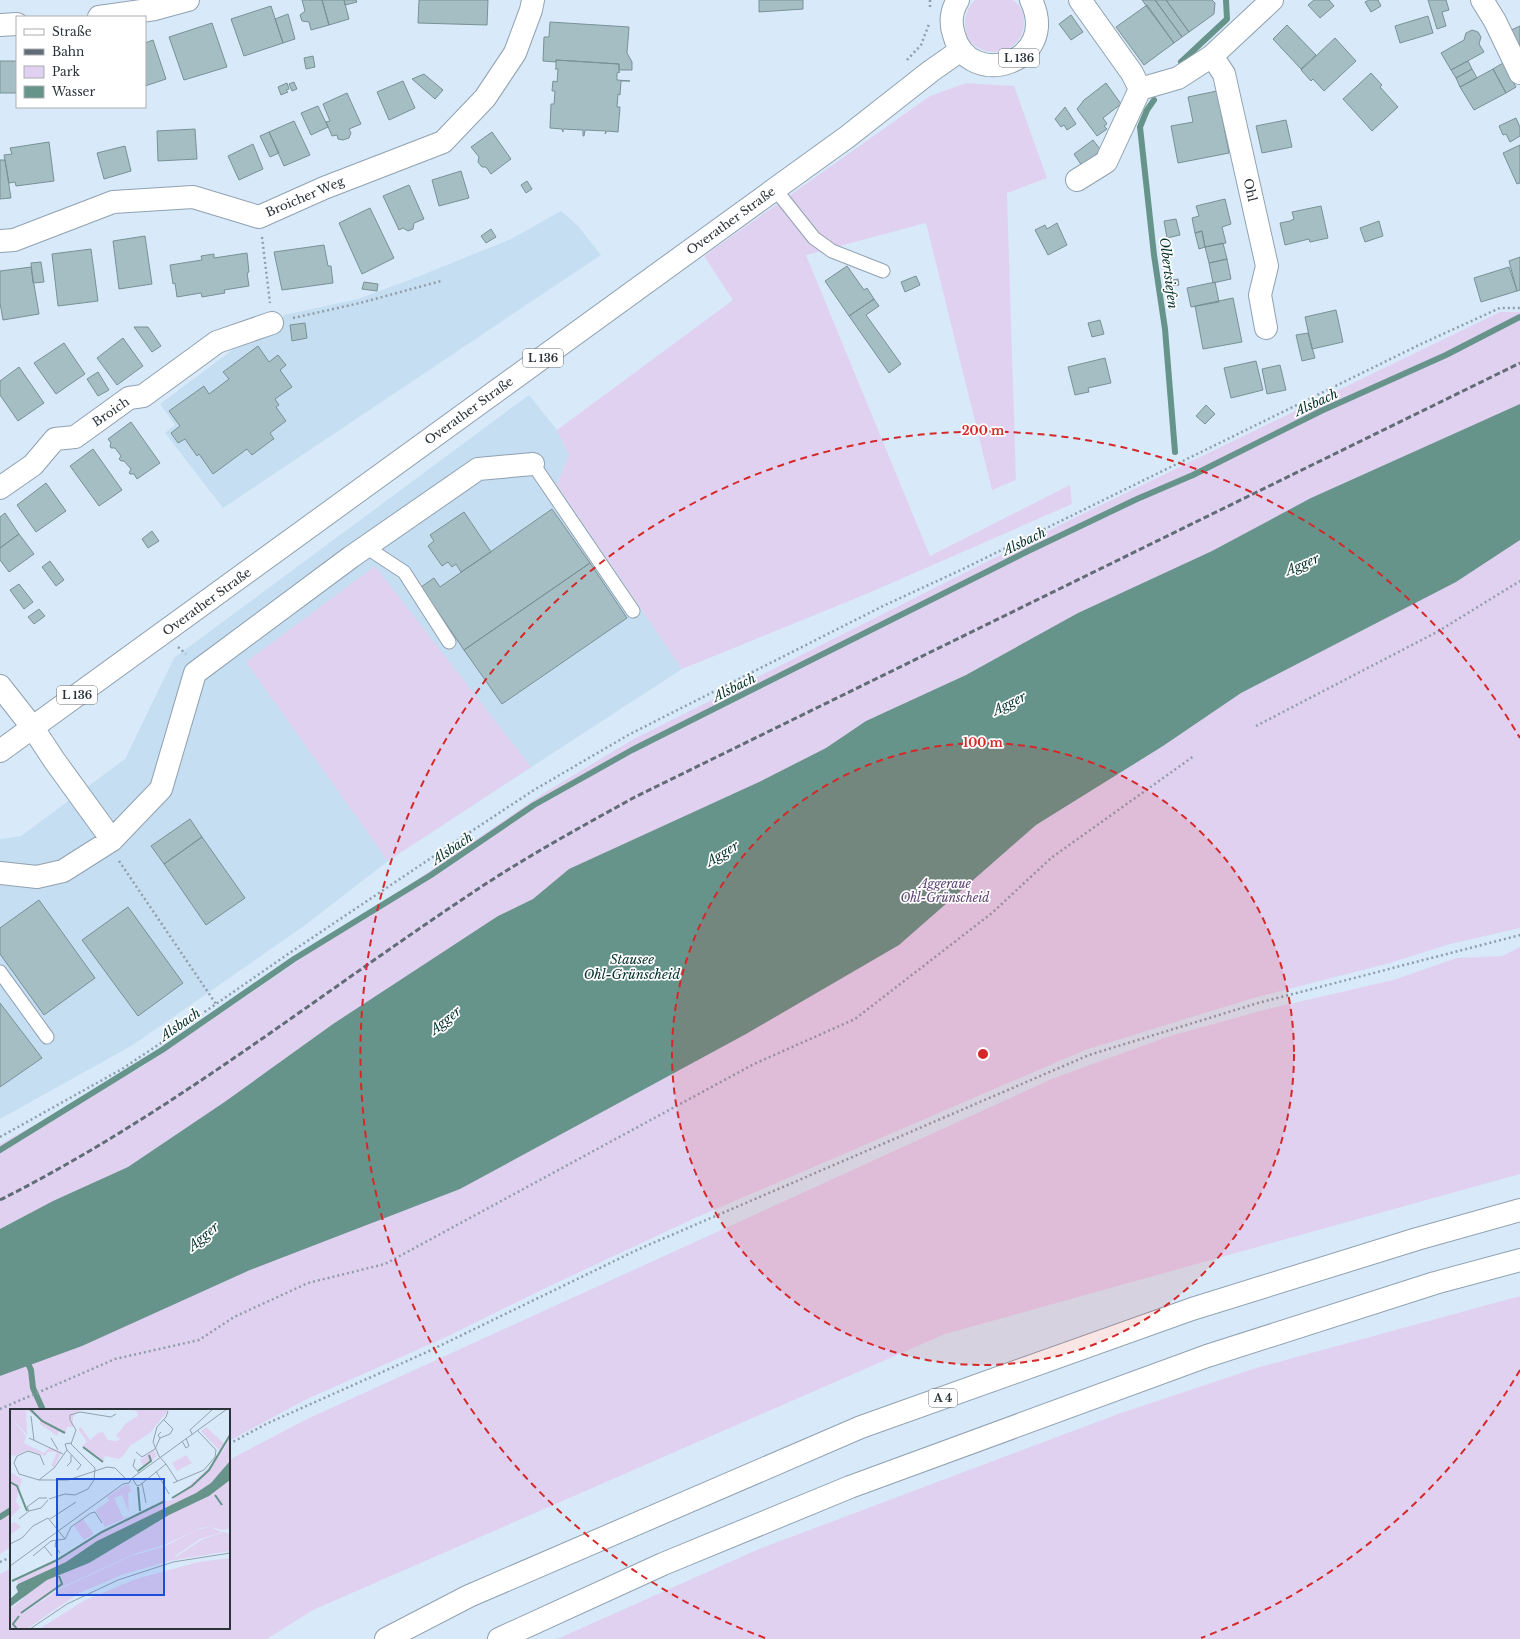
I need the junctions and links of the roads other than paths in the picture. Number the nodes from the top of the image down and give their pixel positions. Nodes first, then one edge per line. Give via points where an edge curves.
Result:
1 (188, 0) edge
2 (533, 0) edge
3 (958, 0) edge
4 (1031, 0) edge
5 (1080, 0) edge
6 (1272, 0) edge
7 (1482, 0) edge
8 (106, 16) edge
9 (16, 24) edge
10 (0, 25) edge
11 (961, 50) junction
12 (1212, 56) junction
13 (1520, 73) edge
14 (1140, 89) junction
15 (1077, 180) dead end
16 (775, 189) junction
17 (0, 241) edge
18 (884, 271) dead end
19 (272, 323) road end
20 (1266, 328) dead end
21 (533, 464) joint
22 (0, 488) edge
23 (366, 547) junction
24 (633, 612) dead end
25 (449, 642) dead end
26 (0, 686) edge
27 (33, 728) junction
28 (0, 751) edge
29 (112, 840) junction
30 (0, 873) edge
31 (0, 972) edge
32 (47, 1037) dead end
33 (1520, 1210) edge
34 (1520, 1260) edge
35 (386, 1639) edge
36 (499, 1639) edge

1 - 8 main road via 155,9
2 - 17 main road, Broicher Weg via 514,53 485,98 443,142 259,216 193,197 113,202 14,240
3 - 11 main road via 952,16 952,28
4 - 11 main road, L 136 via 1037,18 1035,37 1029,49 1019,58 995,66 982,64
5 - 14 main road via 1132,73
6 - 12 main road
7 - 13 main road
9 - 10 main road
11 - 16 main road, Overather Straße / L 136
12 - 14 main road via 1178,78
12 - 20 main road, Ohl via 1224,74 1267,266 1260,295
14 - 15 main road via 1106,162
16 - 18 lane via 814,238 832,251
16 - 27 main road, Overather Straße / L 136
19 - 22 main road, Broich via 217,342 143,396 129,398 75,437 55,439 32,465
21 - 23 main road via 478,469
21 - 24 lane
23 - 25 lane via 404,572
23 - 29 main road via 195,673 161,789
26 - 27 main road
27 - 28 main road, Overather Straße / L 136
27 - 29 main road
29 - 30 main road via 62,871 37,877
31 - 32 lane
33 - 35 main road, A 4 via 1192,1309 860,1427 469,1596
34 - 36 main road via 1436,1283 1207,1356 850,1487 663,1564

